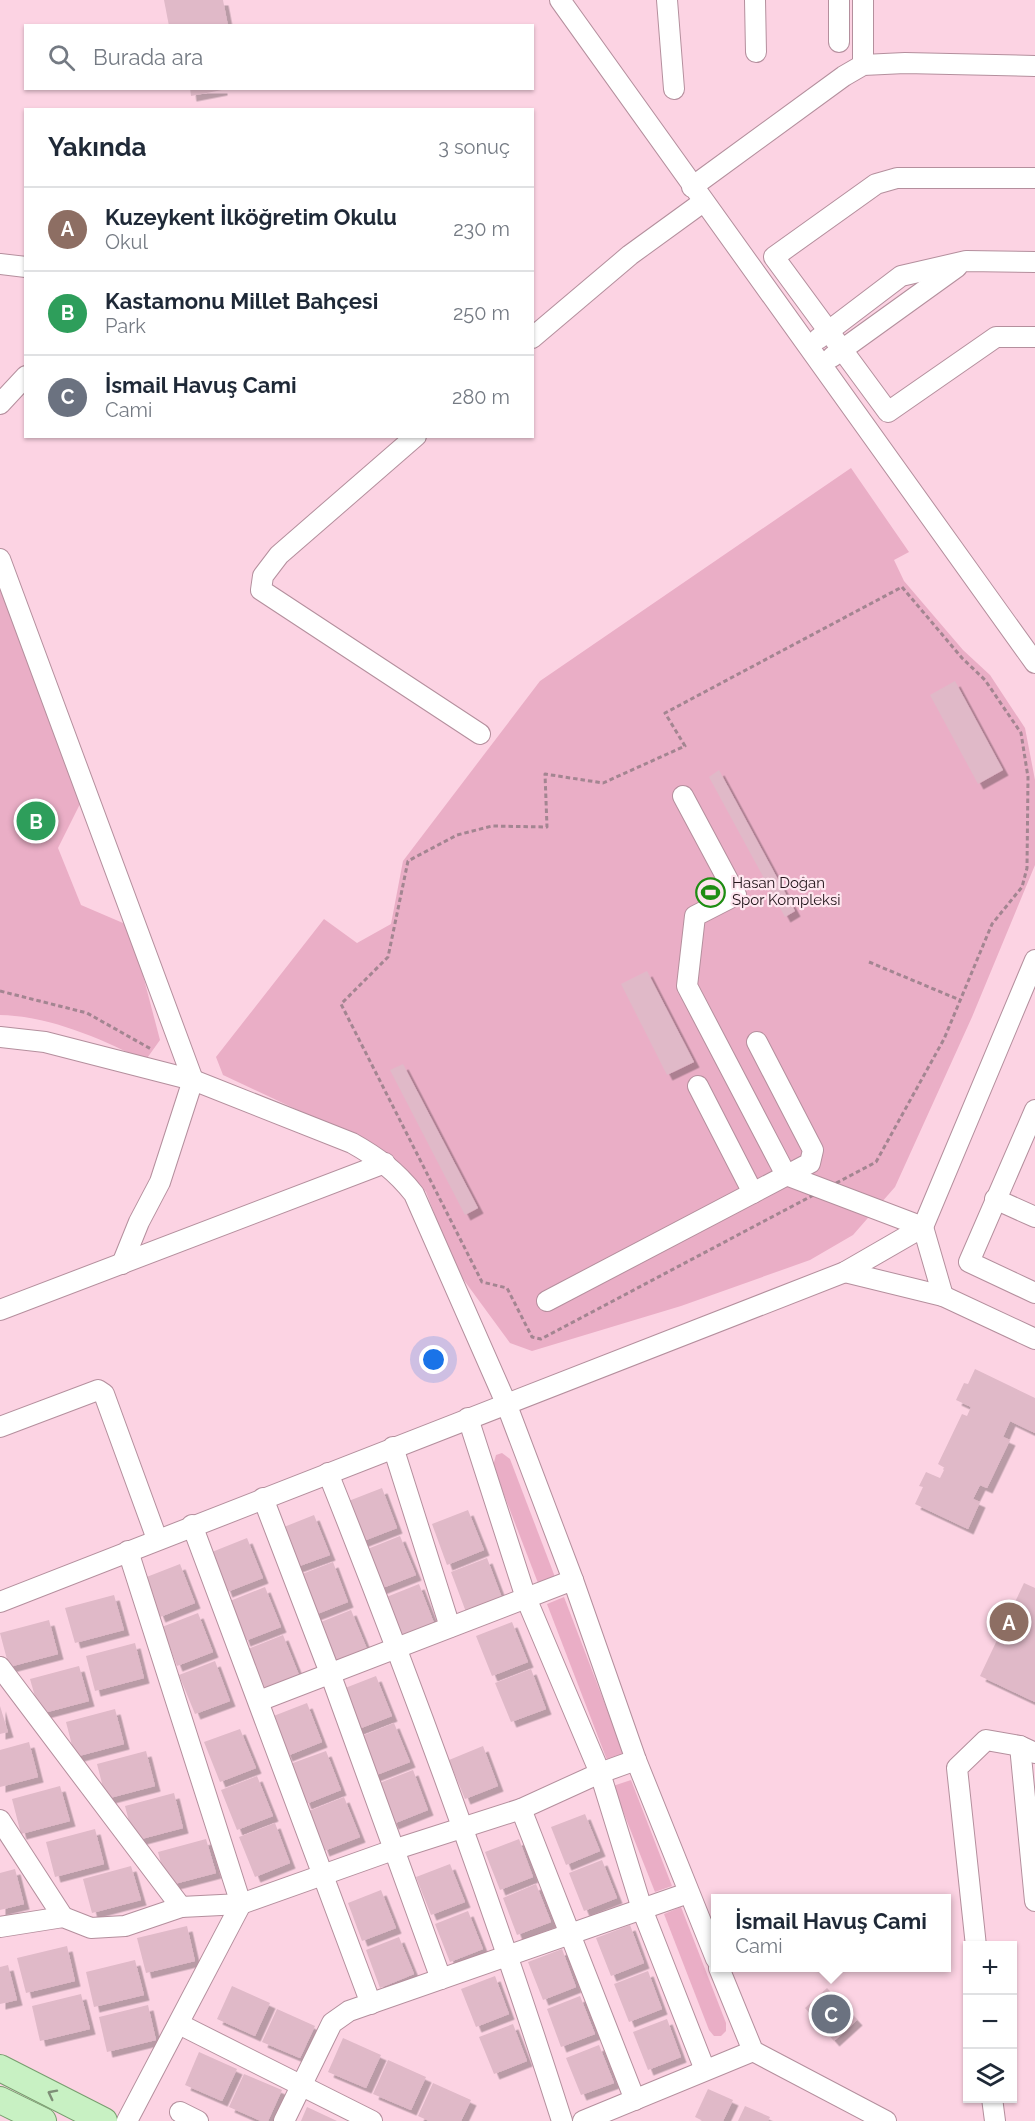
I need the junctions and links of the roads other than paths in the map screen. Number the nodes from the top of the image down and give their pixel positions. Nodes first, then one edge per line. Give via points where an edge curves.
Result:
1 (560, 0) edge
2 (667, 0) edge
3 (755, 0) edge
4 (838, 0) edge
5 (863, 0) edge
6 (838, 42) dead end
7 (756, 52) dead end
8 (863, 65) junction
9 (1035, 66) edge
10 (674, 89) dead end
11 (1035, 178) edge
12 (698, 194) junction
13 (966, 261) junction
14 (1035, 262) edge
15 (0, 264) edge
16 (24, 267) edge
17 (871, 297) junction
18 (886, 317) junction
19 (827, 330) junction
20 (534, 336) edge
21 (1035, 338) edge
22 (808, 347) junction
23 (841, 348) junction
24 (822, 367) junction
25 (24, 378) edge
26 (0, 404) edge
27 (414, 438) edge
28 (0, 559) edge
29 (1035, 663) edge
30 (480, 734) dead end
31 (683, 796) dead end
32 (1033, 970) edge
33 (0, 1037) edge
34 (758, 1042) dead end
35 (193, 1080) junction
36 (698, 1086) dead end
37 (1035, 1110) edge
38 (1028, 1138) edge
39 (384, 1163) junction
40 (786, 1175) junction
41 (753, 1192) junction
42 (995, 1199) junction
43 (1035, 1217) edge
44 (923, 1227) junction
45 (122, 1264) junction
46 (845, 1272) junction
47 (1035, 1293) edge
48 (943, 1296) junction
49 (547, 1301) dead end
50 (0, 1310) edge
51 (1035, 1339) edge
52 (506, 1403) junction
53 (468, 1418) junction
54 (0, 1427) edge
55 (393, 1447) junction
56 (328, 1473) junction
57 (263, 1498) junction
58 (192, 1525) junction
59 (157, 1539) junction
60 (128, 1551) junction
61 (573, 1580) junction
62 (526, 1598) junction
63 (0, 1602) edge
64 (450, 1627) junction
65 (397, 1647) junction
66 (0, 1667) edge
67 (330, 1673) junction
68 (259, 1701) junction
69 (1027, 1750) edge
70 (636, 1760) junction
71 (600, 1773) junction
72 (521, 1809) junction
73 (0, 1820) edge
74 (462, 1829) junction
75 (393, 1850) junction
76 (324, 1875) junction
77 (688, 1893) junction
78 (1035, 1901) edge
79 (242, 1904) junction
80 (181, 1907) junction
81 (642, 1909) junction
82 (63, 1917) junction
83 (0, 1927) edge
84 (570, 1936) junction
85 (975, 1941) edge
86 (711, 1947) edge
87 (510, 1956) junction
88 (721, 1972) edge
89 (441, 1979) junction
90 (371, 2004) junction
91 (179, 2024) junction
92 (753, 2051) junction
93 (0, 2068) edge
94 (705, 2070) junction
95 (301, 2086) junction
96 (0, 2100) edge
97 (635, 2100) junction
98 (992, 2103) edge
99 (180, 2112) dead end
100 (43, 2121) edge
101 (104, 2121) edge
102 (127, 2121) edge
103 (198, 2121) edge
104 (284, 2121) edge
105 (372, 2121) edge
106 (562, 2121) edge
107 (583, 2121) edge
108 (886, 2121) edge
109 (994, 2121) edge

1 - 12 street
2 - 10 street
3 - 7 street
4 - 6 street
5 - 8 street
8 - 9 street
8 - 12 street via 829,87
11 - 19 street via 897,178 876,184 774,257
12 - 20 street
12 - 22 street
13 - 14 street
13 - 17 street via 901,276
13 - 18 street
15 - 16 street
17 - 18 street
17 - 19 street
18 - 23 street
19 - 22 street
19 - 23 street
21 - 23 street via 996,337 888,412
22 - 24 street
23 - 24 street
24 - 29 street
25 - 26 street
27 - 30 street via 279,555 263,576 261,590
28 - 35 street
31 - 40 street via 736,895 695,916 687,986
32 - 44 street
33 - 35 street via 45,1041
34 - 40 street via 813,1150 810,1162
35 - 39 street via 352,1143
35 - 45 street via 160,1182
36 - 41 street
37 - 38 street
38 - 42 street
39 - 45 street
39 - 52 street via 414,1194
40 - 41 street
40 - 44 street
41 - 49 street
42 - 43 street
42 - 47 street via 969,1262
44 - 46 street
44 - 48 street
45 - 50 street
46 - 48 street
46 - 52 street
48 - 51 street
52 - 53 street
52 - 61 street
53 - 55 street
53 - 62 street
54 - 59 street via 98,1390 105,1394
55 - 56 street
55 - 64 street
56 - 57 street
56 - 65 street
57 - 58 street
57 - 67 street
58 - 59 street
58 - 68 street
59 - 60 street
60 - 63 street
60 - 79 street
61 - 62 street
61 - 70 street
62 - 64 street
62 - 71 street
64 - 65 street
65 - 67 street
65 - 74 street
66 - 80 street
67 - 68 street
67 - 75 street
68 - 76 street
69 - 78 street
69 - 85 street via 986,1740 957,1768
70 - 71 street
70 - 77 street
71 - 72 street
71 - 81 street
72 - 74 street
72 - 84 street
73 - 82 street
74 - 75 street
74 - 87 street
75 - 76 street
75 - 89 street
76 - 79 street
76 - 90 street
77 - 81 street
77 - 86 street
79 - 80 street
79 - 91 street
80 - 82 street via 125,1926 92,1928
81 - 84 street
81 - 94 street
82 - 83 street
84 - 87 street
84 - 97 street
87 - 89 street
87 - 106 street
88 - 92 street
89 - 90 street
90 - 95 street via 349,2011 332,2023
91 - 95 street
91 - 102 street
92 - 94 street
92 - 108 street
101 -> 93 main road
94 - 97 street
95 - 104 street
95 - 105 street
96 - 100 main road
97 - 107 street
98 - 109 street
99 - 103 street

